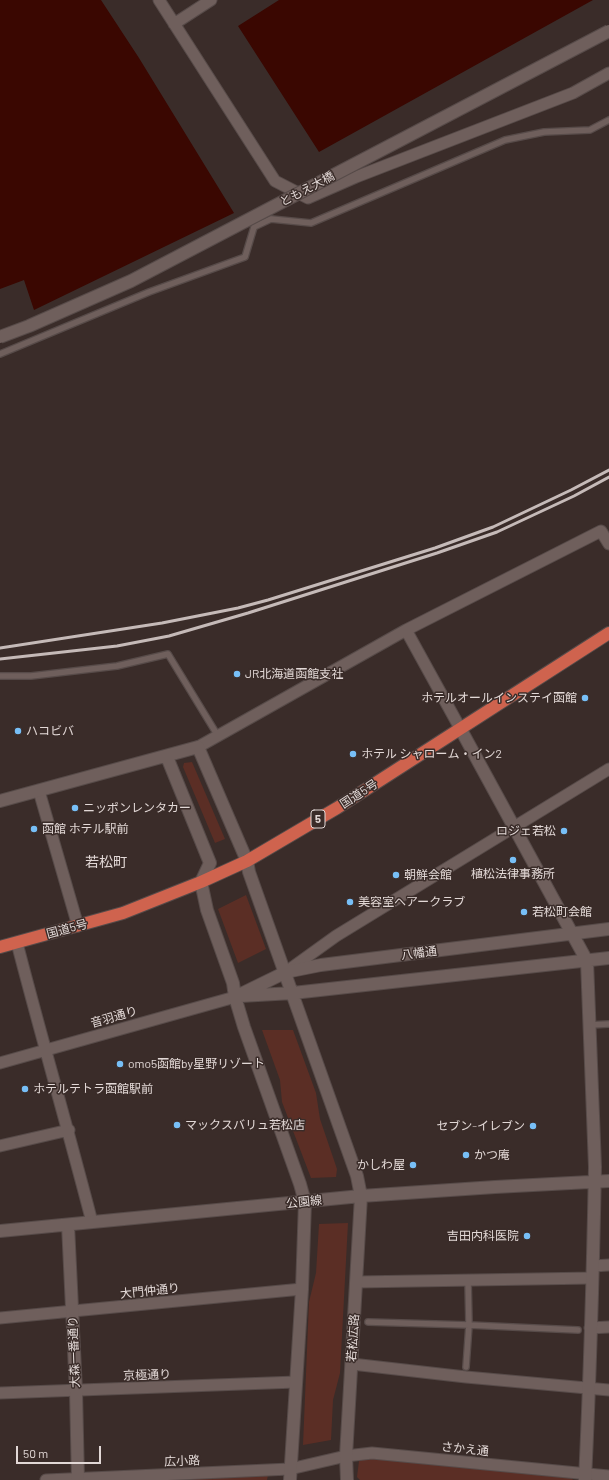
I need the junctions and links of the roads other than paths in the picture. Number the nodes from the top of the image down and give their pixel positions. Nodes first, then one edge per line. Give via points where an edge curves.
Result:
1 (159, 0) edge
2 (211, 0) edge
3 (174, 24) junction
4 (609, 31) edge
5 (609, 73) edge
6 (609, 120) edge
7 (0, 337) edge
8 (0, 354) edge
9 (609, 544) edge
10 (406, 630) junction
11 (609, 633) edge
12 (0, 676) edge
13 (460, 728) junction
14 (218, 736) junction
15 (198, 747) junction
16 (167, 757) junction
17 (609, 769) edge
18 (40, 791) junction
19 (0, 801) edge
20 (515, 826) junction
21 (247, 861) junction
22 (202, 882) junction
23 (78, 926) junction
24 (609, 929) edge
25 (572, 933) junction
26 (17, 943) junction
27 (0, 947) edge
28 (609, 958) edge
29 (587, 961) junction
30 (286, 972) junction
31 (292, 993) junction
32 (235, 996) junction
33 (609, 1024) edge
34 (590, 1025) junction
35 (45, 1050) junction
36 (0, 1063) edge
37 (69, 1130) junction
38 (0, 1146) edge
39 (609, 1181) edge
40 (595, 1182) junction
41 (361, 1196) junction
42 (305, 1202) junction
43 (92, 1222) junction
44 (68, 1225) junction
45 (0, 1231) edge
46 (609, 1265) edge
47 (592, 1272) junction
48 (468, 1280) junction
49 (357, 1282) junction
50 (302, 1289) junction
51 (72, 1310) junction
52 (0, 1318) edge
53 (368, 1322) dead end
54 (469, 1325) junction
55 (609, 1327) edge
56 (584, 1329) junction
57 (352, 1364) junction
58 (466, 1367) dead end
59 (296, 1382) junction
60 (590, 1388) junction
61 (609, 1390) edge
62 (76, 1391) junction
63 (0, 1393) edge
64 (346, 1456) junction
65 (319, 1462) joint
66 (290, 1475) edge
67 (609, 1476) edge
68 (585, 1477) edge
69 (78, 1479) edge
70 (46, 1480) edge
71 (347, 1480) edge

1 - 3 street
2 - 3 street
3 - 5 street via 275,181 308,198 573,93
4 - 7 street, ともえ大橋, bridge via 145,274
6 - 8 lane via 590,130 544,132 505,140 311,223 271,219 254,226 245,257 149,292
9 - 10 street via 601,531
10 - 13 street
10 - 14 street
11 - 13 highway, 国道5号 / 5
12 - 14 lane via 31,676 117,666 168,654
13 - 20 street
13 - 21 highway, 国道5号 / 5 via 336,808
14 - 15 street
15 - 16 street
15 - 21 street, 若松広路
16 - 18 street
16 - 22 street via 210,863
17 - 20 street
18 - 19 street
18 - 23 street
20 - 25 street
20 - 30 street via 336,936
21 - 22 highway, 国道5号 / 5
21 - 30 street, 若松広路
22 - 23 highway, 国道5号 / 5 via 123,913
22 - 32 street via 207,910 233,983
23 - 26 highway, 国道5号 / 5
24 - 25 street, 八幡通
25 - 29 street
25 - 30 street, 八幡通 via 321,965
26 - 27 highway, 国道5号 / 5
26 - 35 street
28 - 29 street
29 - 31 street
29 - 34 street
30 - 31 street, 若松広路
30 - 32 street, 八幡通
31 - 32 street
31 - 41 street, 若松広路 via 357,1176
32 - 35 street, 音羽通り
32 - 42 street
33 - 34 lane
34 - 40 street
35 - 36 street, 音羽通り
35 - 37 street
37 - 38 street
37 - 43 street
39 - 40 street, 公園線
40 - 41 street, 公園線
40 - 47 street
41 - 42 street, 公園線
41 - 49 street, 若松広路
42 - 43 street, 公園線
42 - 50 street
43 - 44 street, 公園線
44 - 45 street, 公園線
44 - 51 street, 大森一番通り
46 - 47 street
47 - 48 street
47 - 56 street
48 - 49 street
48 - 54 lane
49 - 57 street, 若松広路
50 - 51 street, 大門仲通り
50 - 59 street
51 - 52 street, 大門仲通り
51 - 62 street, 大森一番通り
53 - 54 lane
54 - 56 lane
54 - 58 lane
55 - 56 street
56 - 60 street
57 - 60 street
57 - 64 street, 若松広路
59 - 62 street, 京極通り
59 - 66 street
60 - 61 street
60 - 68 street
62 - 63 street, 京極通り
62 - 69 street, 大森一番通り
64 - 65 street, さかえ通
64 - 68 street, さかえ通 via 372,1453
64 - 71 street, 若松広路
65 - 66 street, 広小路
66 - 69 street, 広小路
67 - 68 street, さかえ通
69 - 70 street, 広小路

